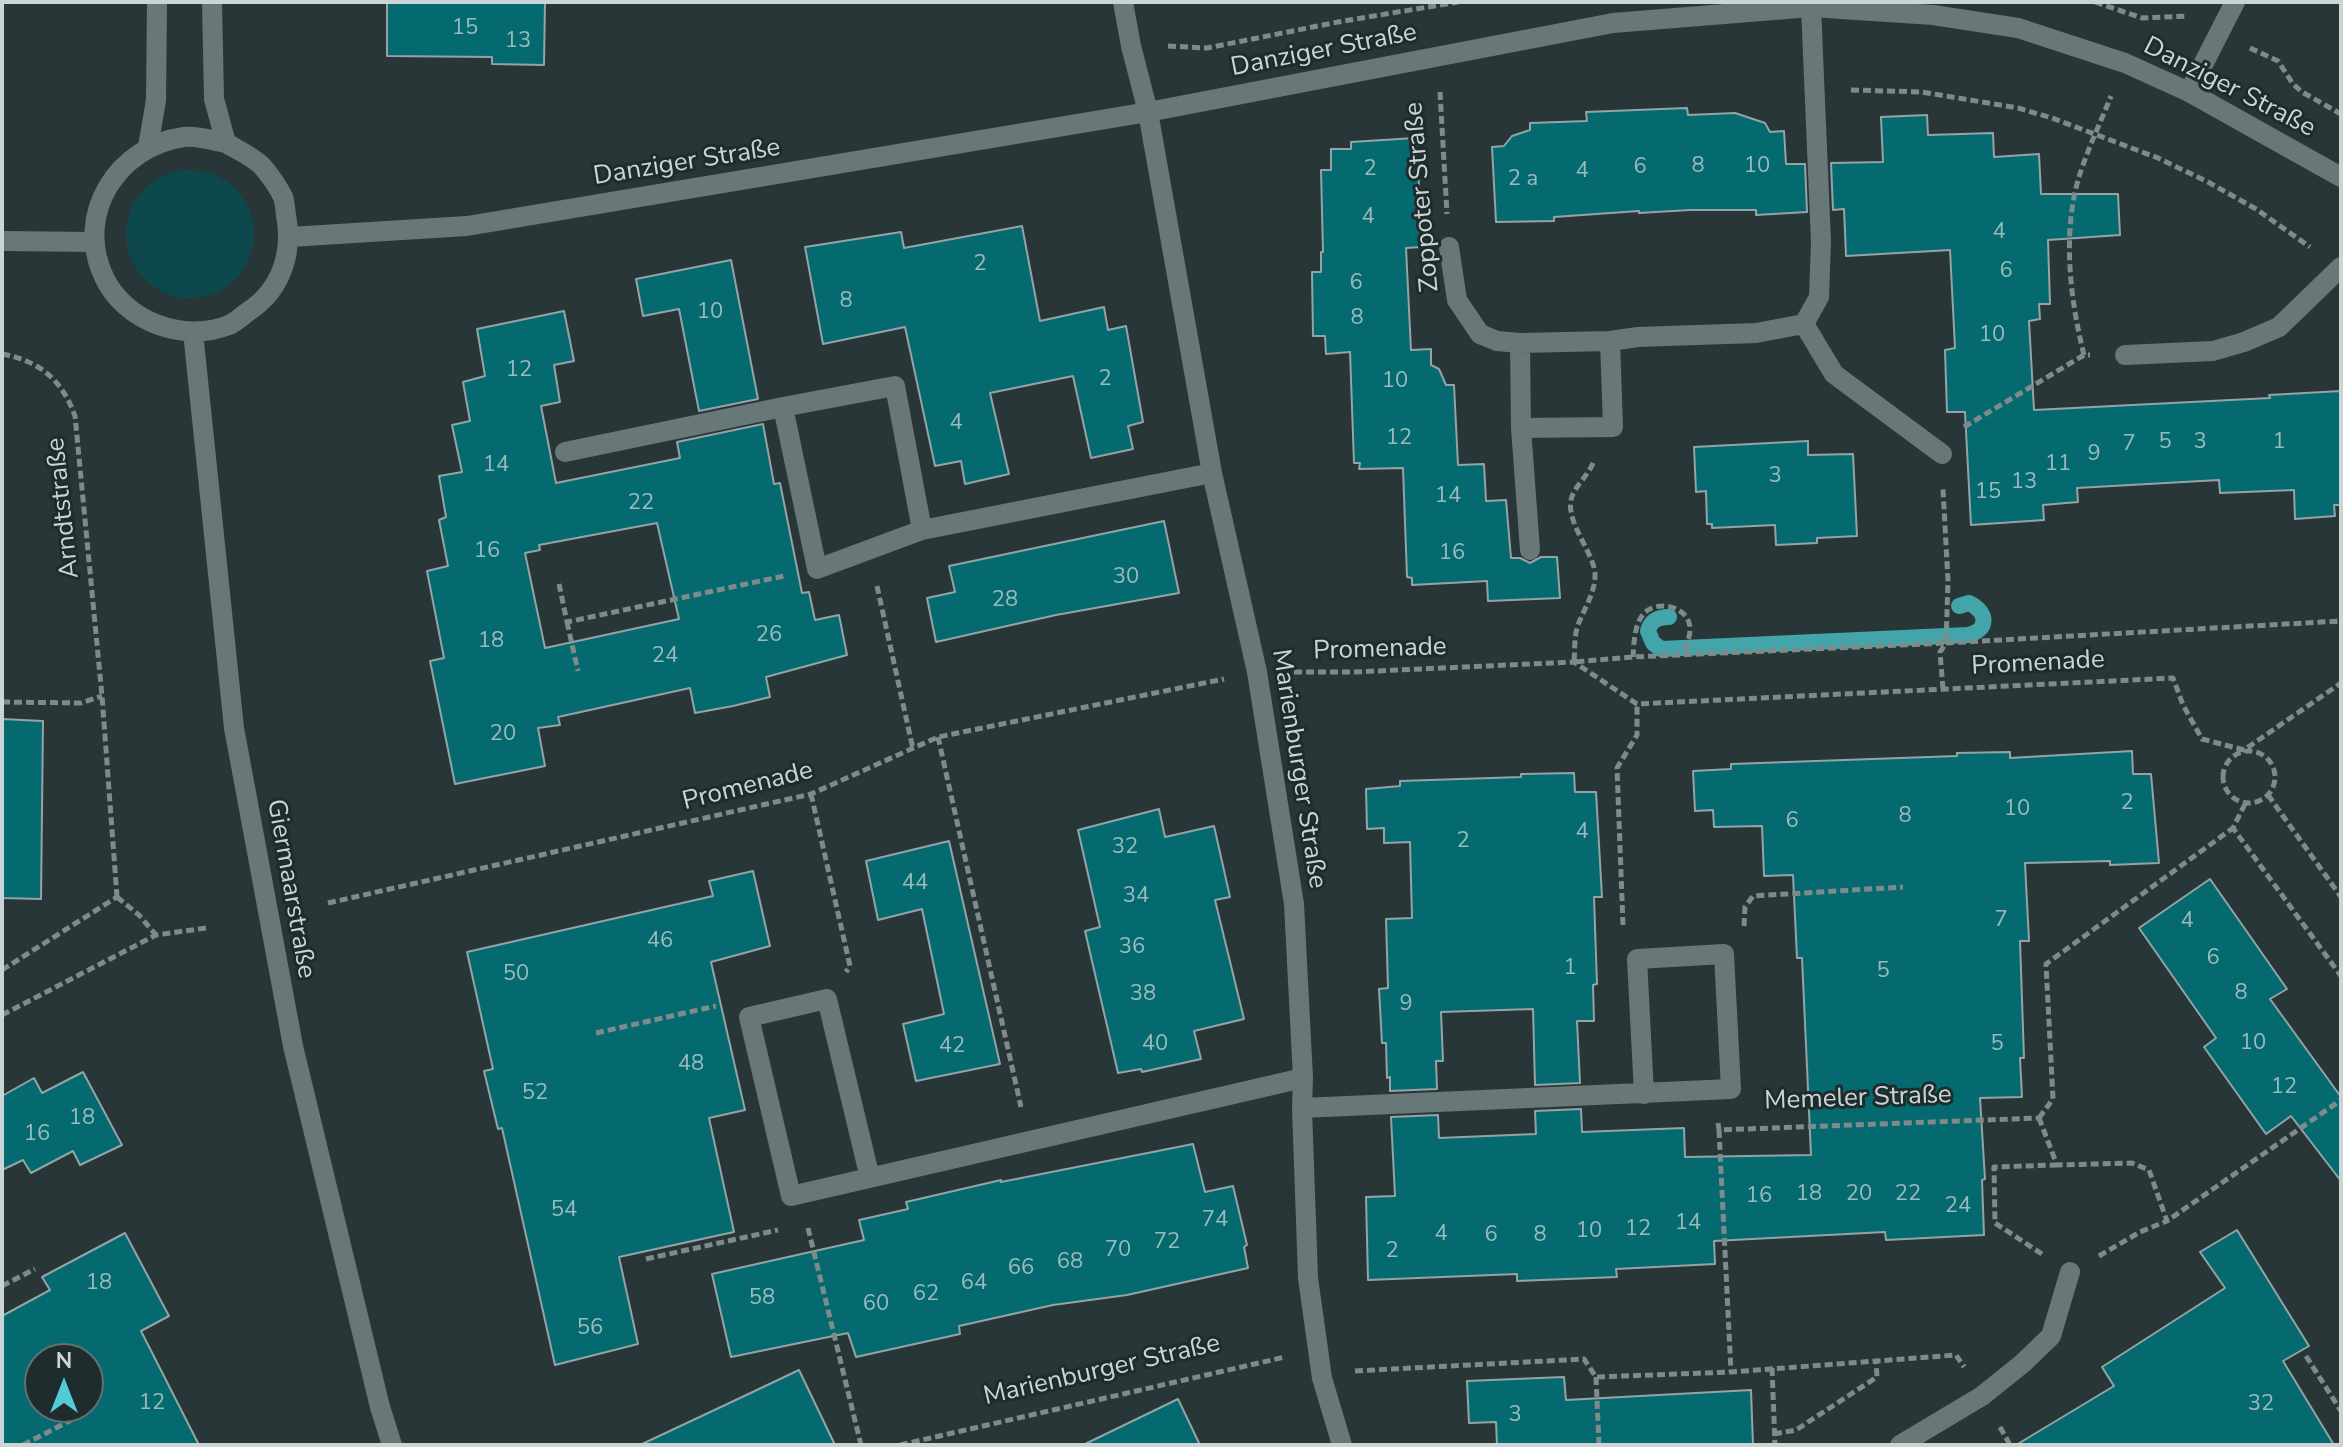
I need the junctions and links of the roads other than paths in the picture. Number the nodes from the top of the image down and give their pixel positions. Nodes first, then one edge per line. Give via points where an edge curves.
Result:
1 (157, 2) edge
2 (212, 2) edge
3 (1123, 2) edge
4 (2235, 2) edge
5 (1811, 7) junction
6 (2189, 92) junction
7 (1148, 112) junction
8 (226, 143) junction
9 (148, 147) junction
10 (2341, 177) edge
11 (290, 237) junction
12 (2, 241) edge
13 (94, 242) junction
14 (1449, 247) road end
15 (2340, 268) edge
16 (1804, 324) junction
17 (193, 332) junction
18 (1610, 341) junction
19 (1520, 343) junction
20 (2125, 355) dead end
21 (783, 407) junction
22 (1521, 428) junction
23 (565, 452) dead end
24 (1942, 454) road end
25 (1212, 473) junction
26 (922, 530) junction
27 (1530, 550) dead end
28 (1303, 1078) junction
29 (1644, 1094) junction
30 (1302, 1108) junction
31 (870, 1178) junction
32 (2070, 1272) road end
33 (392, 1445) edge
34 (1342, 1445) edge
35 (1900, 1445) edge

1 - 9 street via 156,100
2 - 8 street via 214,99
3 - 7 street, Marienburger Straße
4 - 6 street
5 - 6 street, Danziger Straße via 1933,15 2018,28 2125,63
5 - 7 street, Danziger Straße via 1613,23
5 - 16 street via 1821,242 1819,297
6 - 10 street, Danziger Straße
7 - 11 street, Danziger Straße via 467,226
7 - 25 street, Marienburger Straße
8 - 9 street via 186,136
8 - 11 street via 261,165 283,197
9 - 13 street via 117,170 99,204
11 - 17 street via 282,273 261,304 230,325
12 - 13 street
13 - 17 street via 104,278 126,307 157,325
14 - 19 street, Zoppoter Straße via 1457,300 1480,334
15 - 20 street via 2279,327 2244,342 2213,351
16 - 18 street, Zoppoter Straße via 1756,333
16 - 24 street via 1834,374
17 - 33 street, Giermaarstraße via 234,728 293,1046
18 - 19 street, Zoppoter Straße
18 - 22 street via 1613,427
19 - 22 street
21 - 23 street
21 - 26 street via 895,386
21 - 26 street via 817,569
22 - 27 street
25 - 26 street
25 - 28 street, Marienburger Straße via 1257,672 1294,904
28 - 30 street, Marienburger Straße
28 - 31 street
29 - 29 street, Memeler Straße via 1637,959 1724,954 1731,1089
29 - 30 street
30 - 34 street, Marienburger Straße via 1308,1278 1322,1378
31 - 31 street via 827,999 749,1017 795,1203
32 - 35 street via 2051,1336 1982,1396

